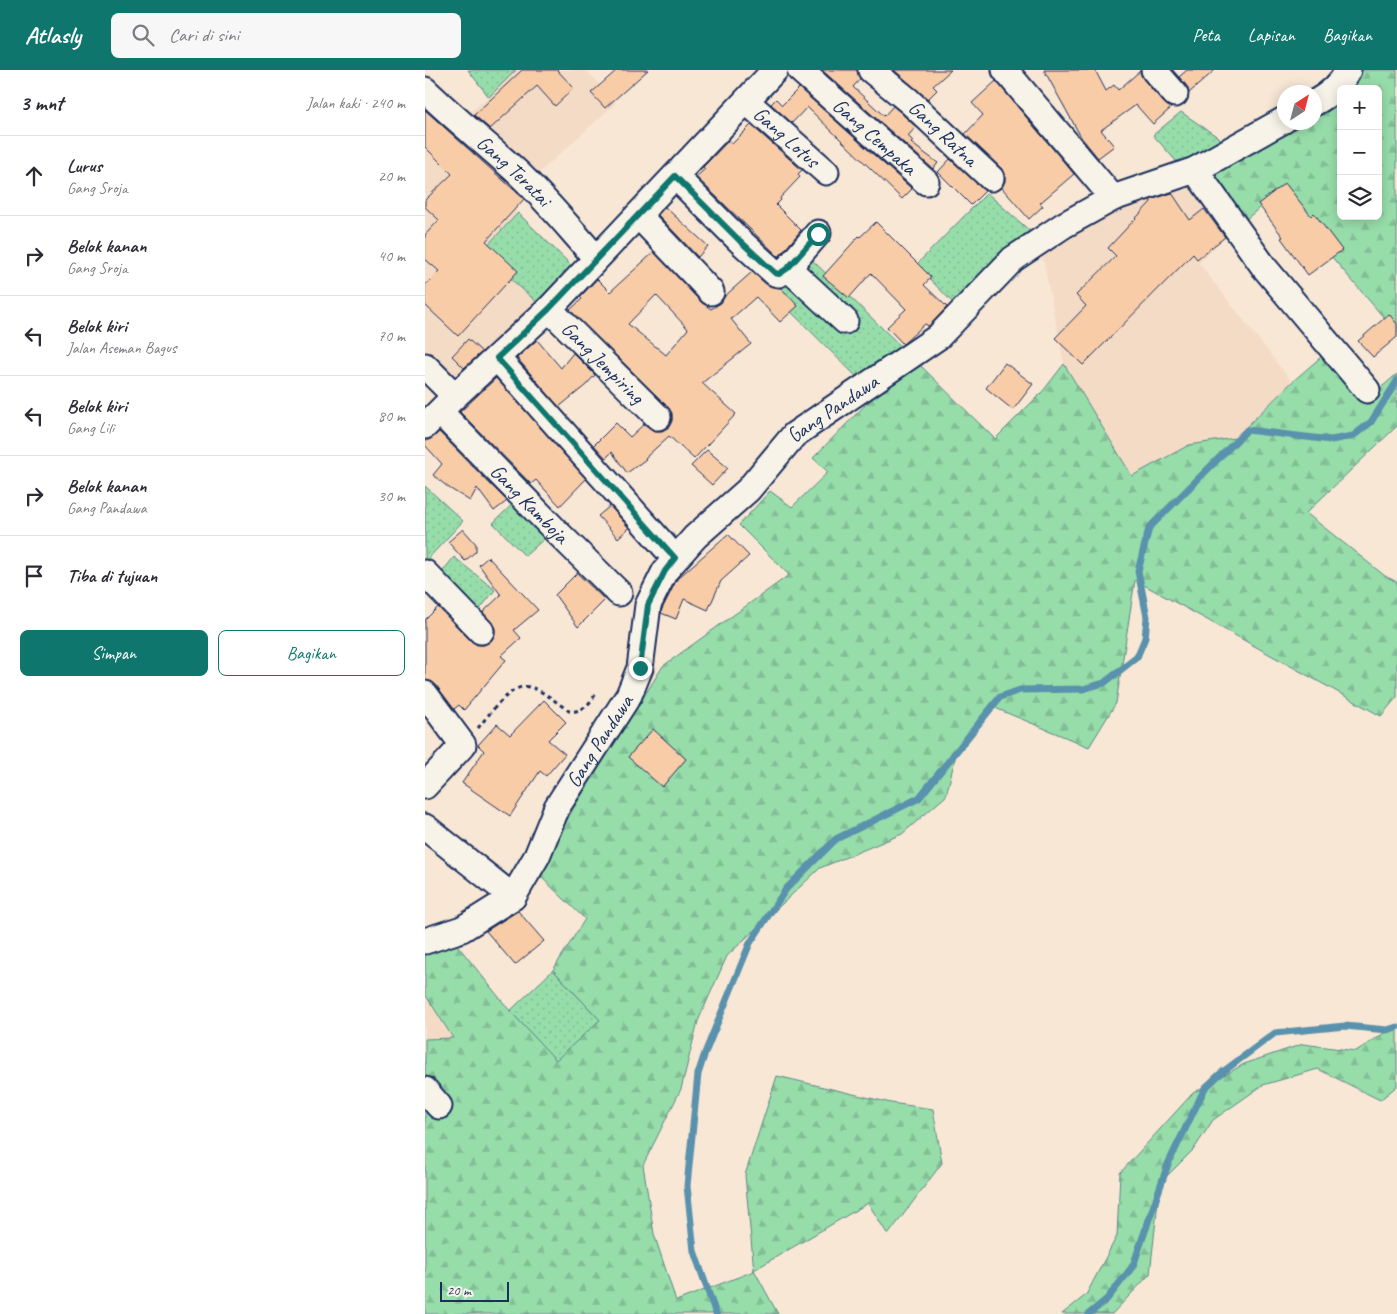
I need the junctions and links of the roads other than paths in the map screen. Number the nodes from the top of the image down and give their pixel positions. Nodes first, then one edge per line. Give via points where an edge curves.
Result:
1 (775, 70) edge
2 (800, 70) edge
3 (871, 70) edge
4 (1005, 70) edge
5 (1154, 70) edge
6 (1348, 70) edge
7 (425, 90) edge
8 (1175, 94) dead end
9 (1322, 99) edge
10 (746, 101) junction
11 (1277, 124) edge
12 (1195, 170) junction
13 (826, 172) dead end
14 (675, 176) junction
15 (991, 178) dead end
16 (926, 182) dead end
17 (1113, 198) junction
18 (638, 215) junction
19 (818, 234) dead end
20 (596, 258) junction
21 (788, 268) junction
22 (711, 292) dead end
23 (549, 309) junction
24 (845, 321) dead end
25 (497, 358) junction
26 (425, 366) edge
27 (1367, 390) dead end
28 (440, 411) edge
29 (658, 417) dead end
30 (675, 558) junction
31 (425, 573) edge
32 (619, 593) dead end
33 (481, 631) dead end
34 (425, 694) edge
35 (425, 786) edge
36 (425, 827) edge
37 (513, 897) junction
38 (425, 942) edge

1 - 10 street
2 - 16 street, Gang Cempaka
3 - 15 street, Gang Ratna
4 - 17 street
5 - 8 street
6 - 9 street via 1344,79
7 - 20 street, Gang Teratai via 517,172
10 - 13 street, Gang Lotus
10 - 14 street
11 - 12 street, Gang Pandawa
12 - 17 street, Gang Pandawa
12 - 27 street via 1264,267
14 - 18 street
14 - 21 street via 775,273
17 - 30 street, Gang Pandawa via 1013,259 938,337 794,435 748,490
18 - 20 street
18 - 22 street
19 - 21 street
20 - 23 street
21 - 24 street
23 - 25 street
23 - 29 street, Gang Jempiring
25 - 28 street
25 - 30 street
26 - 28 street, Gang Kamboja
28 - 32 street, Gang Kamboja
30 - 37 street, Gang Pandawa via 648,605 640,668 629,695 557,807 537,856
31 - 33 street
34 - 35 street via 463,745
36 - 37 street
37 - 38 street, Gang Pandawa via 462,929

